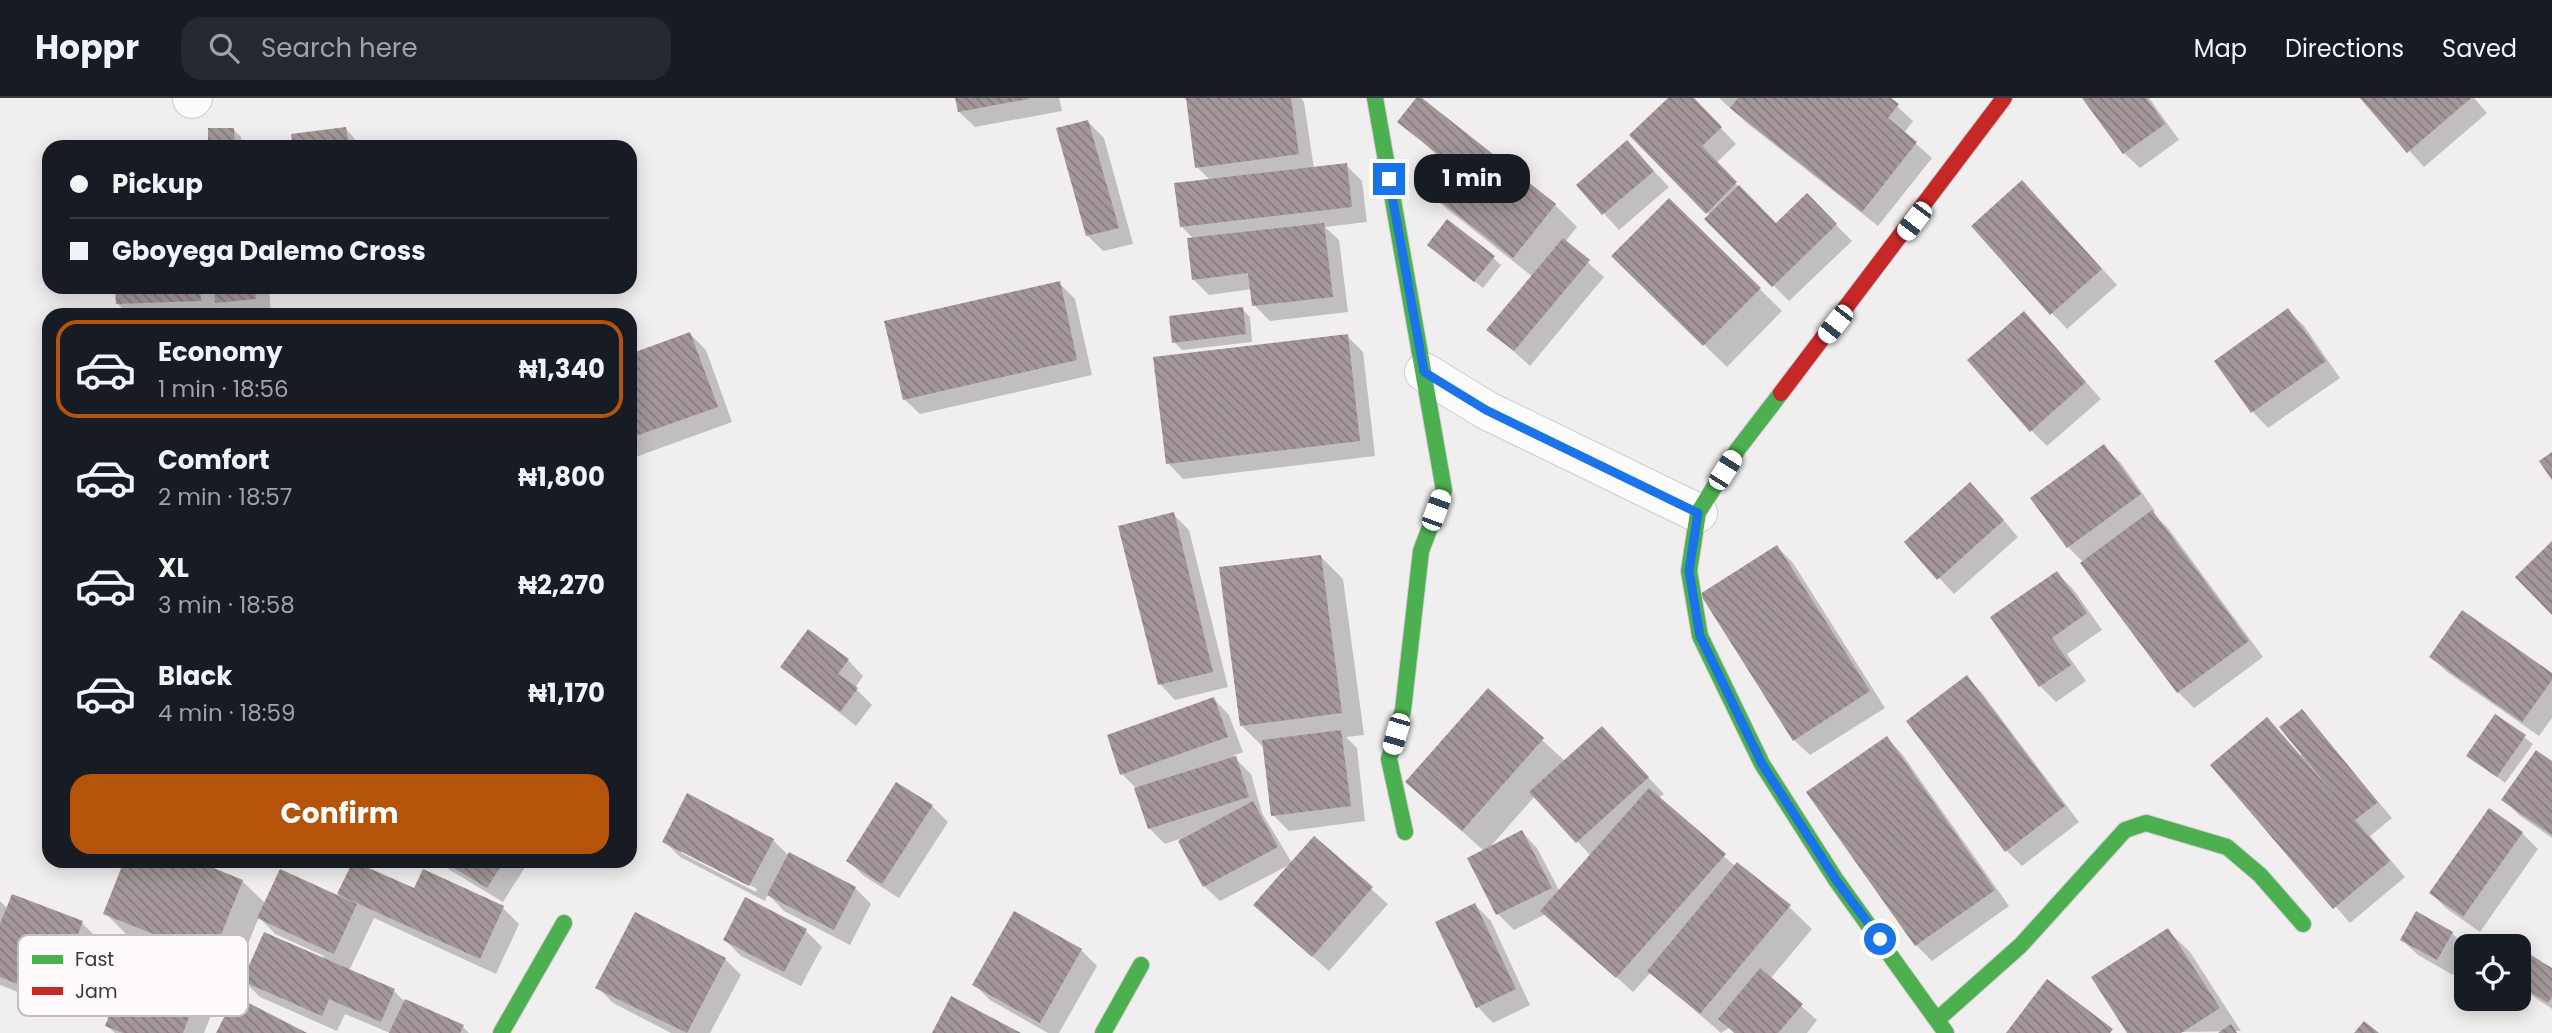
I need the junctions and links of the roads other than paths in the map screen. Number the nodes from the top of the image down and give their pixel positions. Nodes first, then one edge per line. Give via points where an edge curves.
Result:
1 (1375, 98) edge
2 (2004, 98) edge
3 (1424, 372) junction
4 (1698, 513) junction
5 (1405, 832) dead end
6 (564, 923) dead end
7 (2303, 924) dead end
8 (1141, 965) dead end
9 (1942, 1026) edge
10 (501, 1033) edge
11 (1103, 1033) edge

1 - 3 street
2 - 4 street via 1738,449
3 - 4 street via 1486,410
3 - 5 street via 1444,490 1421,551 1403,710 1389,759
4 - 9 street via 1689,571 1700,636 1762,764 1836,880
6 - 10 street
7 - 9 street via 2260,875 2227,847 2146,822 2125,830
8 - 11 street

